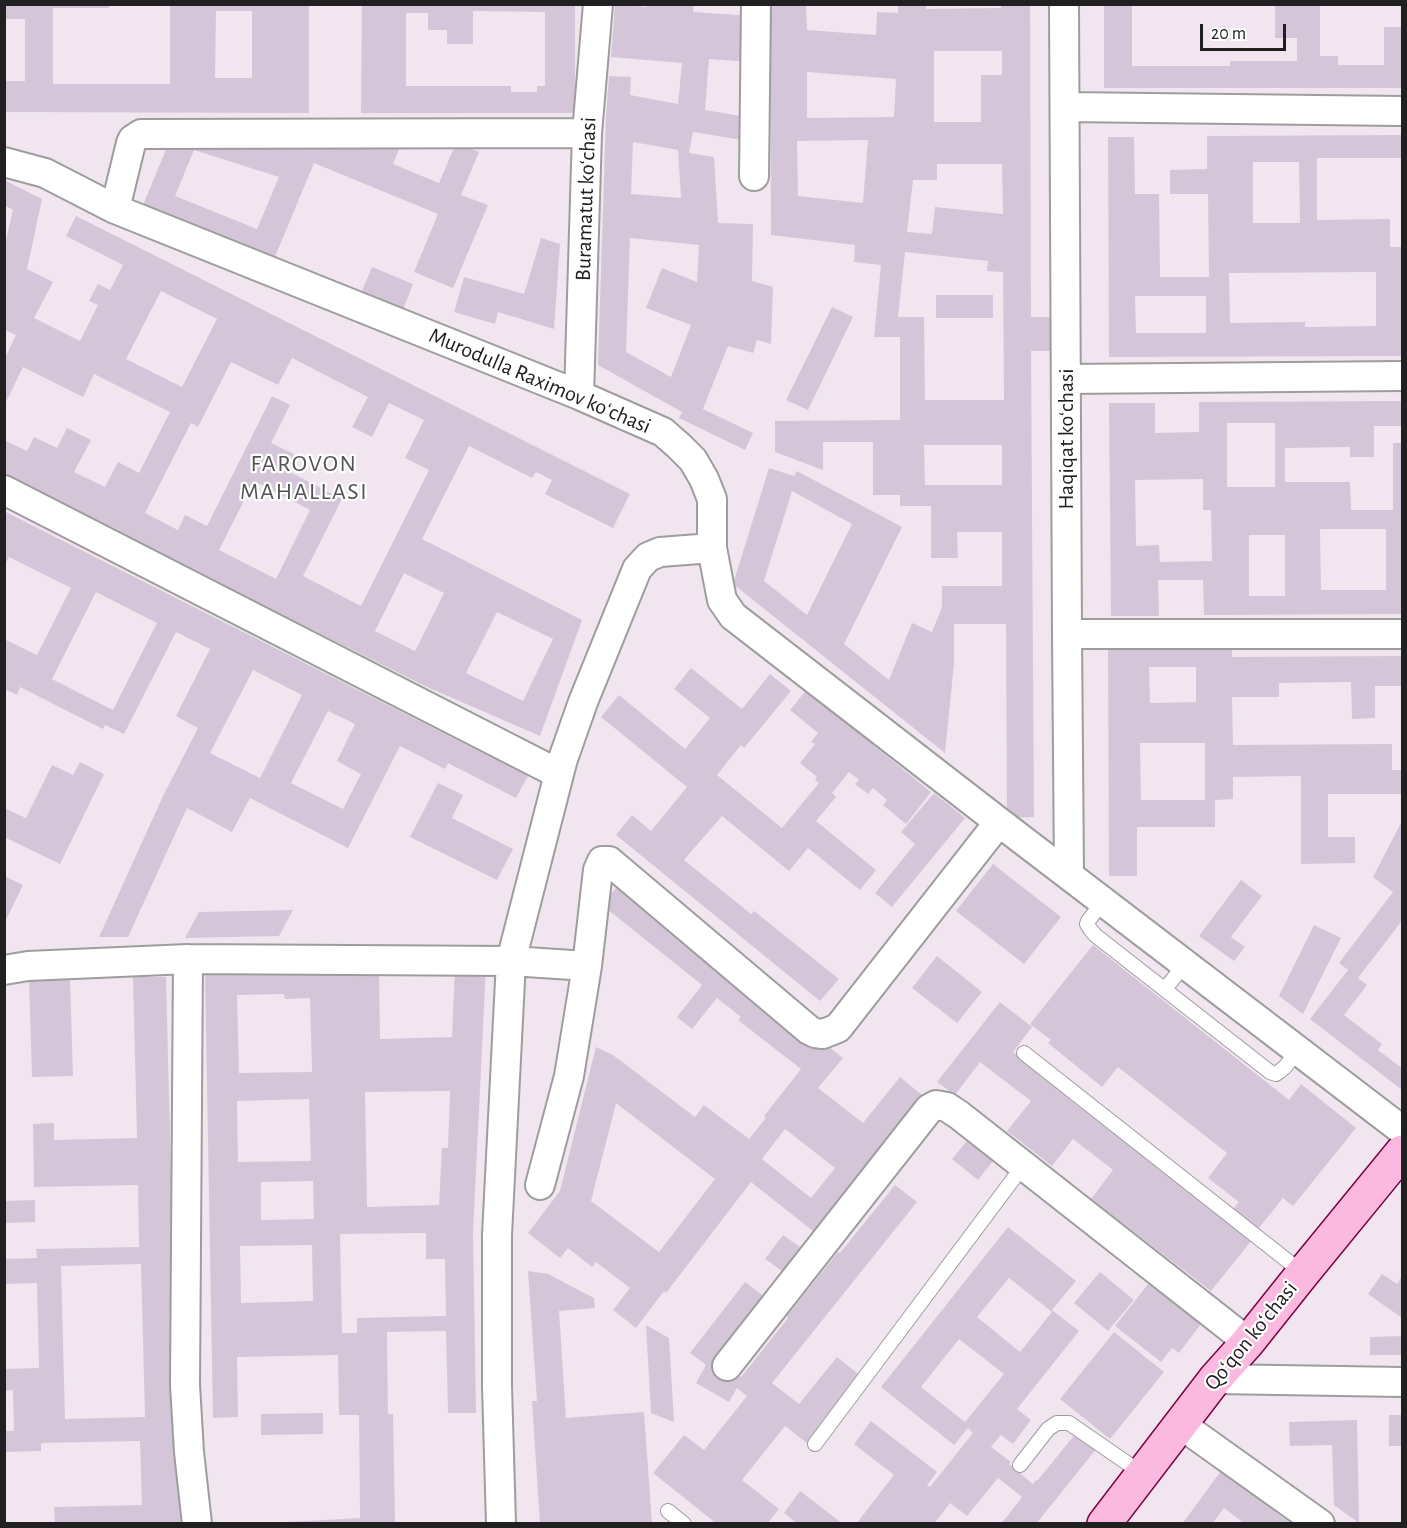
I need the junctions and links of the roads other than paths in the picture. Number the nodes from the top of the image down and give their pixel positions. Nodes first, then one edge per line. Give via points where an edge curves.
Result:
1 (598, 4) edge
2 (756, 4) edge
3 (1064, 4) edge
4 (1066, 106) junction
5 (1402, 111) edge
6 (587, 133) junction
7 (4, 162) edge
8 (754, 176) dead end
9 (115, 209) junction
10 (1402, 375) edge
11 (1066, 379) junction
12 (579, 395) junction
13 (4, 490) edge
14 (712, 548) junction
15 (1067, 634) junction
16 (1402, 634) edge
17 (559, 774) junction
18 (999, 822) junction
19 (1069, 874) junction
20 (1103, 902) junction
21 (188, 959) junction
22 (511, 962) junction
23 (1185, 964) junction
24 (587, 966) junction
25 (4, 970) edge
26 (1165, 989) junction
27 (1298, 1050) junction
28 (1024, 1053) dead end
29 (1402, 1131) edge
30 (1402, 1152) edge
31 (1023, 1166) junction
32 (540, 1185) dead end
33 (1303, 1273) junction
34 (1248, 1342) junction
35 (727, 1366) dead end
36 (1215, 1378) junction
37 (1402, 1382) edge
38 (1180, 1424) junction
39 (815, 1444) dead end
40 (1020, 1465) dead end
41 (1143, 1474) junction
42 (668, 1511) dead end
43 (197, 1524) edge
44 (501, 1524) edge
45 (684, 1524) edge
46 (1104, 1524) edge
47 (1320, 1524) edge

1 - 6 street, Buramatut koʻchasi
2 - 8 street
3 - 4 street, Haqiqat koʻchasi
4 - 5 street
4 - 11 street, Haqiqat koʻchasi
6 - 9 street via 141,134 131,143
6 - 12 street, Buramatut koʻchasi
7 - 9 street, Murodulla Raximov koʻchasi via 45,173
9 - 12 street, Murodulla Raximov koʻchasi
10 - 11 street
11 - 15 street, Haqiqat koʻchasi
12 - 14 street, Murodulla Raximov koʻchasi via 663,432 693,460 712,499
13 - 17 street
14 - 17 street via 660,552 648,557 637,569 583,702
14 - 18 street, Murodulla Raximov koʻchasi via 722,600 733,616
15 - 16 street
15 - 19 street, Haqiqat koʻchasi
17 - 22 street
18 - 19 street, Murodulla Raximov koʻchasi
18 - 24 street via 838,1028 823,1034 809,1030 609,861 602,861 598,870
19 - 20 street, Murodulla Raximov koʻchasi
20 - 23 street, Murodulla Raximov koʻchasi
20 - 26 lane via 1088,921 1090,929
21 - 22 street
21 - 25 street
21 - 43 street via 185,1385
22 - 24 street
22 - 44 street via 497,1235
23 - 26 lane
23 - 27 street, Murodulla Raximov koʻchasi
24 - 32 street via 568,1076
26 - 27 lane via 1270,1072 1280,1071
27 - 29 street, Murodulla Raximov koʻchasi
28 - 33 lane
30 - 33 main road, Qoʻqon koʻchasi
31 - 34 street
31 - 35 street via 947,1107 936,1105 929,1109
31 - 39 lane
33 - 34 main road, Qoʻqon koʻchasi
34 - 36 main road, Qoʻqon koʻchasi
36 - 37 street
36 - 38 main road, Qoʻqon koʻchasi
38 - 41 main road, Qoʻqon koʻchasi
38 - 47 street
40 - 41 lane via 1048,1429 1057,1423 1069,1423
41 - 46 main road, Qoʻqon koʻchasi
42 - 45 lane

